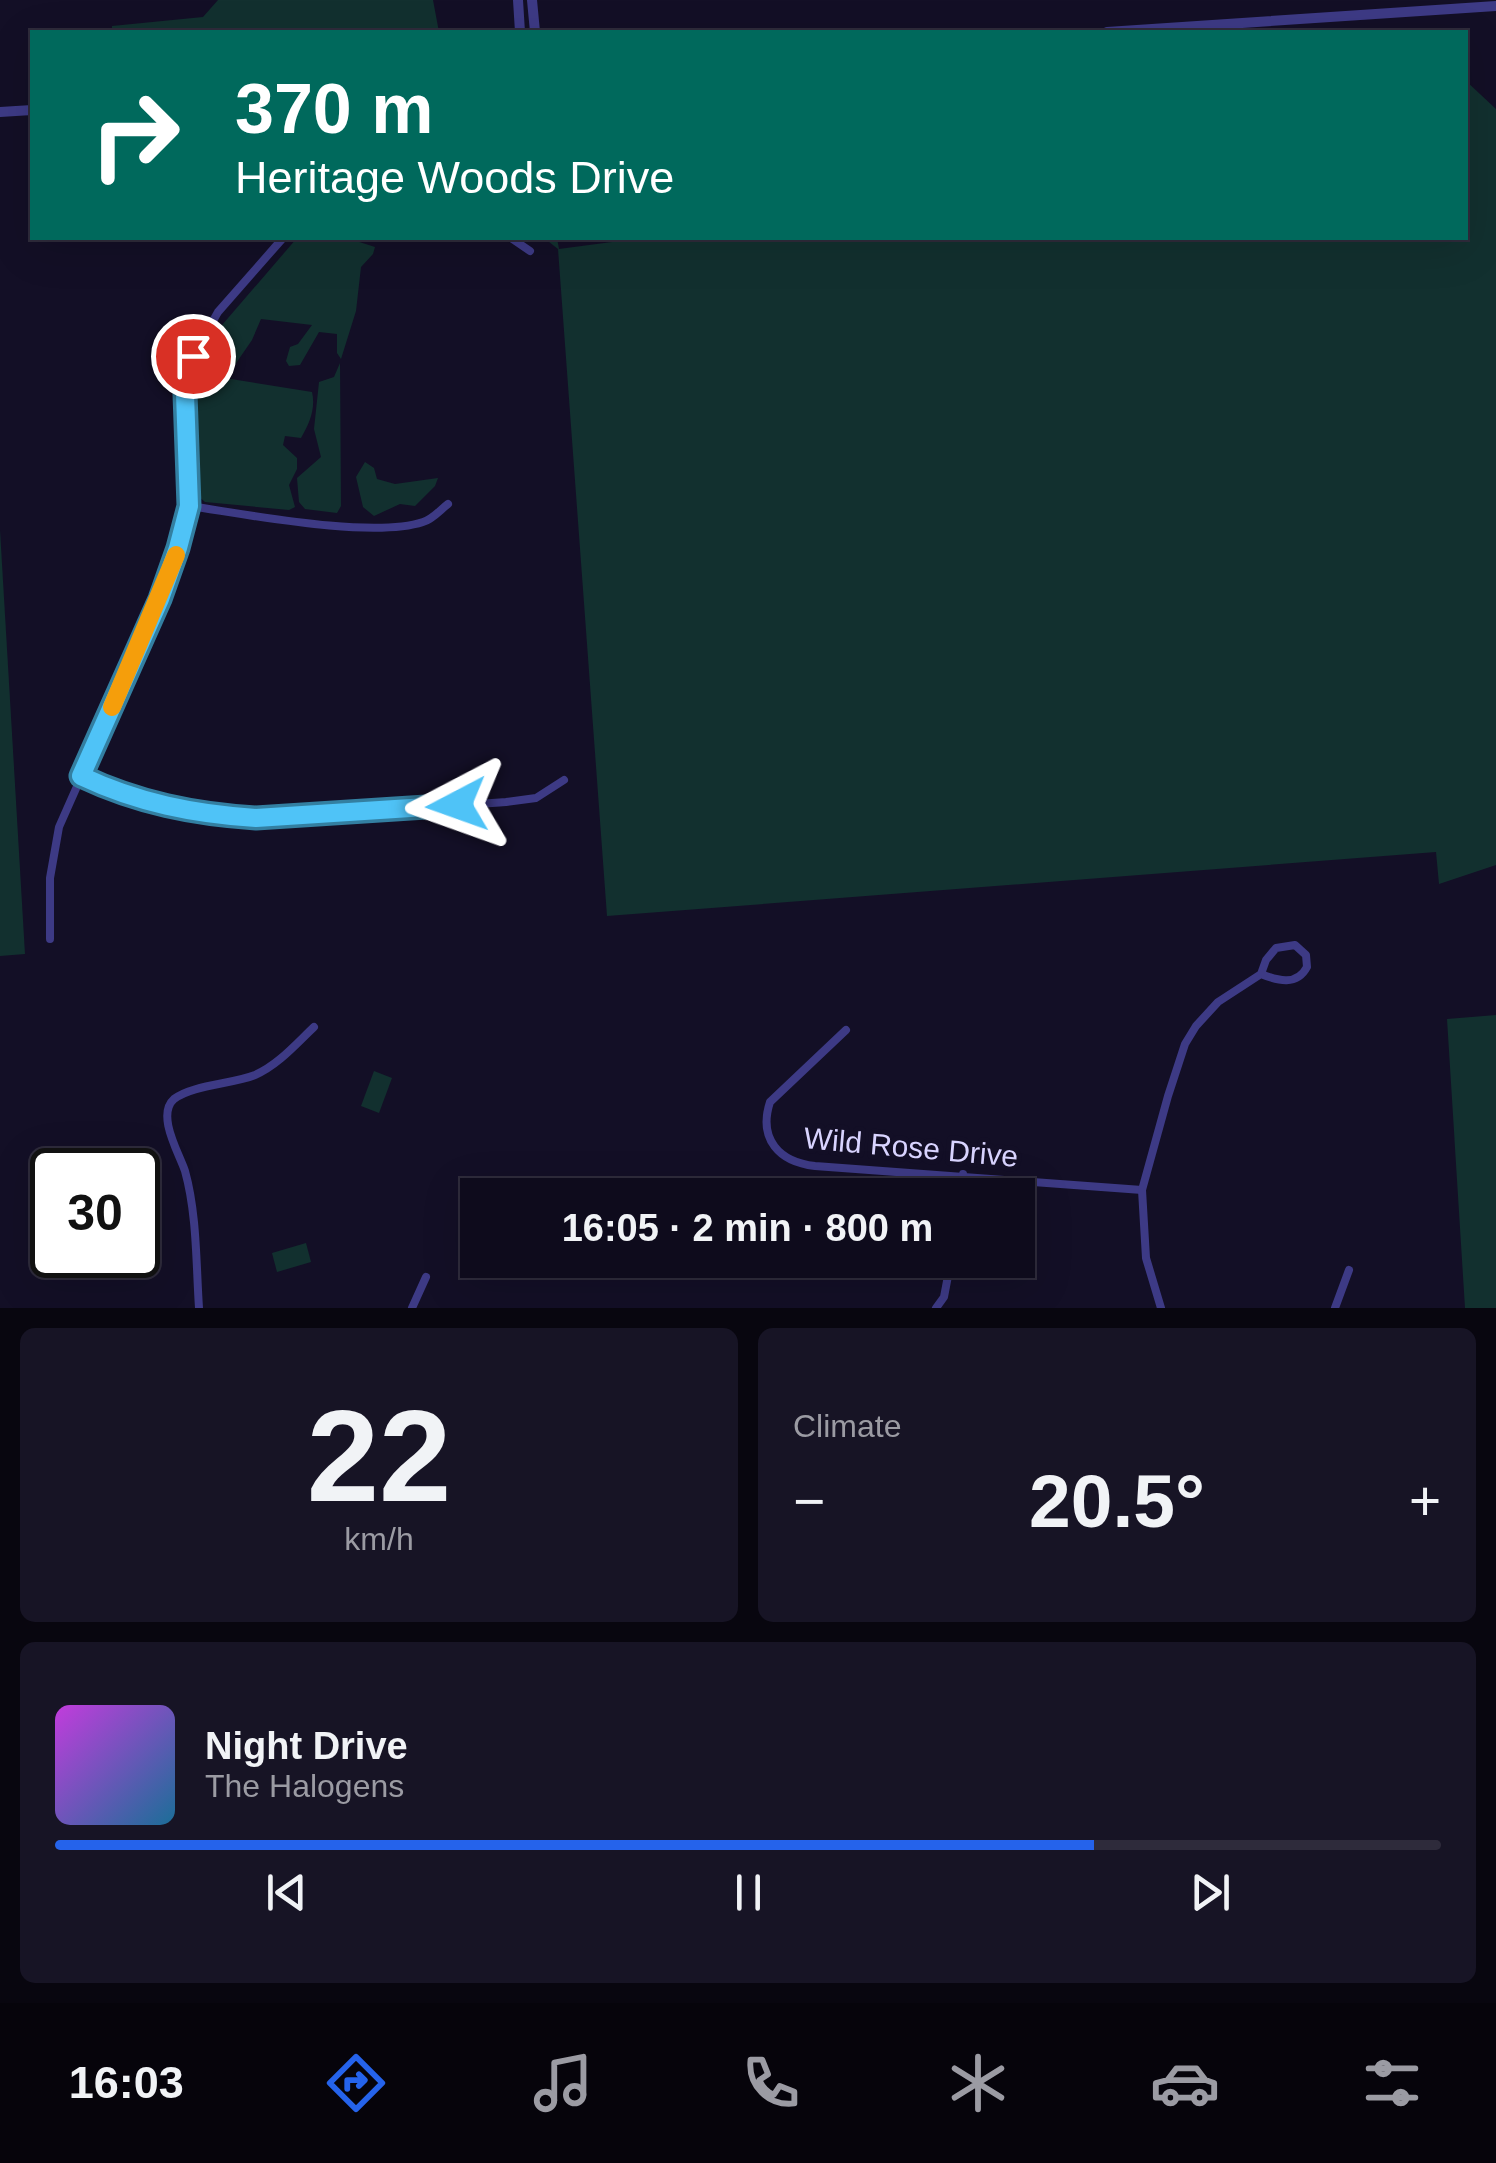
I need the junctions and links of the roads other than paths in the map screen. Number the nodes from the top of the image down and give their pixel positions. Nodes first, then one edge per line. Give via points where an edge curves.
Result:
1 (518, 0) edge
2 (532, 0) edge
3 (1496, 6) edge
4 (520, 30) edge
5 (535, 30) edge
6 (1137, 30) edge
7 (30, 110) edge
8 (0, 112) edge
9 (281, 240) edge
10 (514, 240) edge
11 (530, 251) dead end
12 (448, 504) dead end
13 (189, 506) junction
14 (81, 776) junction
15 (564, 780) dead end
16 (50, 939) dead end
17 (1261, 974) junction
18 (314, 1028) dead end
19 (846, 1030) dead end
20 (964, 1174) junction
21 (963, 1178) edge
22 (1142, 1190) junction
23 (1349, 1270) dead end
24 (426, 1278) dead end
25 (948, 1278) edge
26 (199, 1308) edge
27 (412, 1308) edge
28 (936, 1308) edge
29 (1161, 1308) edge
30 (1335, 1308) edge

1 - 4 street
2 - 5 street
3 - 6 street
7 - 8 street
9 - 13 street via 218,312 193,356 185,394
10 - 11 street
12 - 13 street via 426,521 394,526
13 - 14 street via 170,576
14 - 15 street via 140,801 256,818 521,800
14 - 16 street via 53,853
17 - 17 street via 1298,978 1306,955 1295,944 1279,946
17 - 22 street via 1208,1012 1185,1044
18 - 26 street via 258,1074 190,1092 168,1109 190,1204
19 - 20 street, Wild Rose Drive via 770,1102 766,1125 778,1153 806,1165
20 - 21 street
20 - 22 street, Wild Rose Drive
22 - 29 street via 1146,1258
23 - 30 street
24 - 27 street
25 - 28 street

